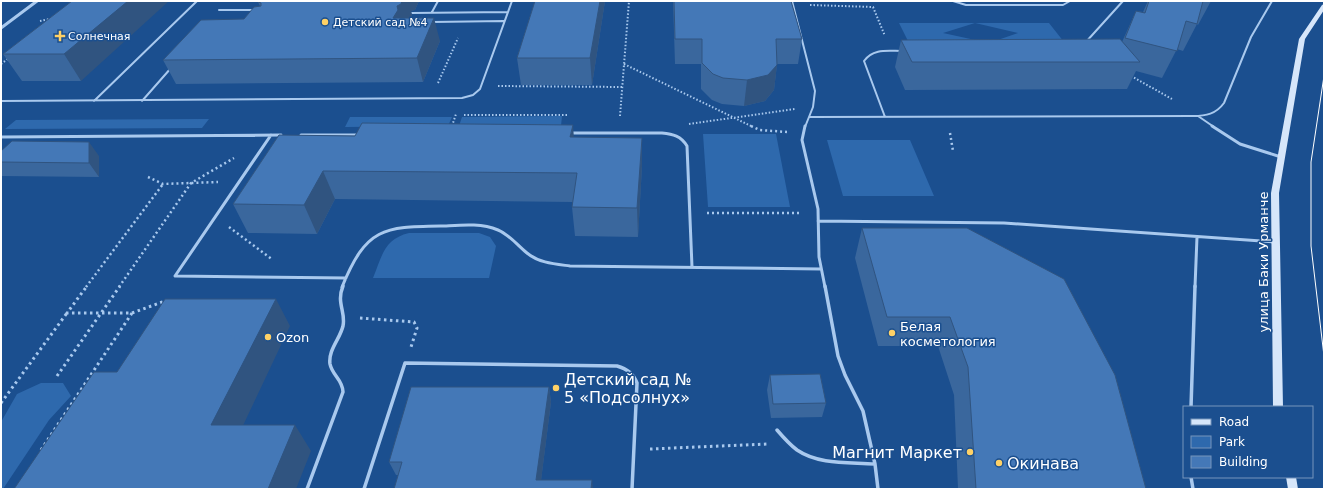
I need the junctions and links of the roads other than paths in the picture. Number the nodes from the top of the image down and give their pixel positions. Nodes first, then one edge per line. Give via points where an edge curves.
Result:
1 (37, 1) edge
2 (197, 1) edge
3 (438, 1) edge
4 (512, 1) edge
5 (792, 1) edge
6 (952, 1) edge
7 (1070, 1) edge
8 (1123, 1) edge
9 (1272, 1) edge
10 (1324, 6) edge
11 (219, 10) dead end
12 (257, 10) edge
13 (411, 12) dead end
14 (432, 12) junction
15 (508, 12) junction
16 (504, 21) junction
17 (426, 22) edge
18 (1, 28) edge
19 (1083, 46) edge
20 (907, 51) edge
21 (174, 65) edge
22 (1, 101) edge
23 (94, 101) junction
24 (142, 101) junction
25 (1198, 116) junction
26 (809, 117) junction
27 (885, 117) junction
28 (564, 134) edge
29 (271, 135) junction
30 (287, 135) edge
31 (294, 135) edge
32 (364, 135) edge
33 (1, 137) edge
34 (1281, 157) junction
35 (818, 221) junction
36 (1197, 237) junction
37 (1276, 242) junction
38 (692, 267) junction
39 (821, 269) junction
40 (346, 278) junction
41 (1191, 406) edge
42 (1278, 406) edge
43 (777, 430) dead end
44 (875, 464) junction
45 (1192, 478) edge
46 (1291, 478) edge
47 (306, 489) edge
48 (364, 489) edge
49 (632, 489) edge
50 (878, 489) edge
51 (1193, 489) edge
52 (1293, 489) edge

1 - 18 street
2 - 23 lane
3 - 14 lane
4 - 15 lane
5 - 26 lane via 815,91
6 - 7 lane via 966,5 1055,6
8 - 19 lane
9 - 25 lane via 1251,37 1222,107 1213,113
10 - 34 main road, улица Баки Урманче via 1302,39
11 - 12 lane
13 - 14 lane
14 - 15 lane
15 - 16 lane
16 - 17 lane
16 - 24 lane via 480,90 462,98
20 - 27 lane via 874,52 864,61
21 - 24 lane
22 - 23 lane
23 - 24 lane
25 - 27 lane
25 - 34 lane via 1235,142
26 - 27 lane
26 - 35 lane via 802,140
28 - 38 lane via 662,133 673,134 684,141 687,146
29 - 30 lane
29 - 33 lane
29 - 40 lane via 175,276
31 - 32 lane
34 - 37 main road, улица Баки Урманче via 1275,193
35 - 36 lane via 1004,223
35 - 39 lane
36 - 37 lane
36 - 41 lane
37 - 42 main road, улица Баки Урманче
38 - 39 lane
38 - 40 lane via 551,264 528,254 505,232 487,226 410,226 384,232 365,244 358,252
39 - 44 lane via 838,356 844,375 863,411
40 - 47 lane via 339,298 343,327 330,360 331,368 343,382 343,392
43 - 44 lane via 798,451 818,459
44 - 50 lane
45 - 51 lane
46 - 52 main road
48 - 49 lane via 406,363 625,368 637,383

